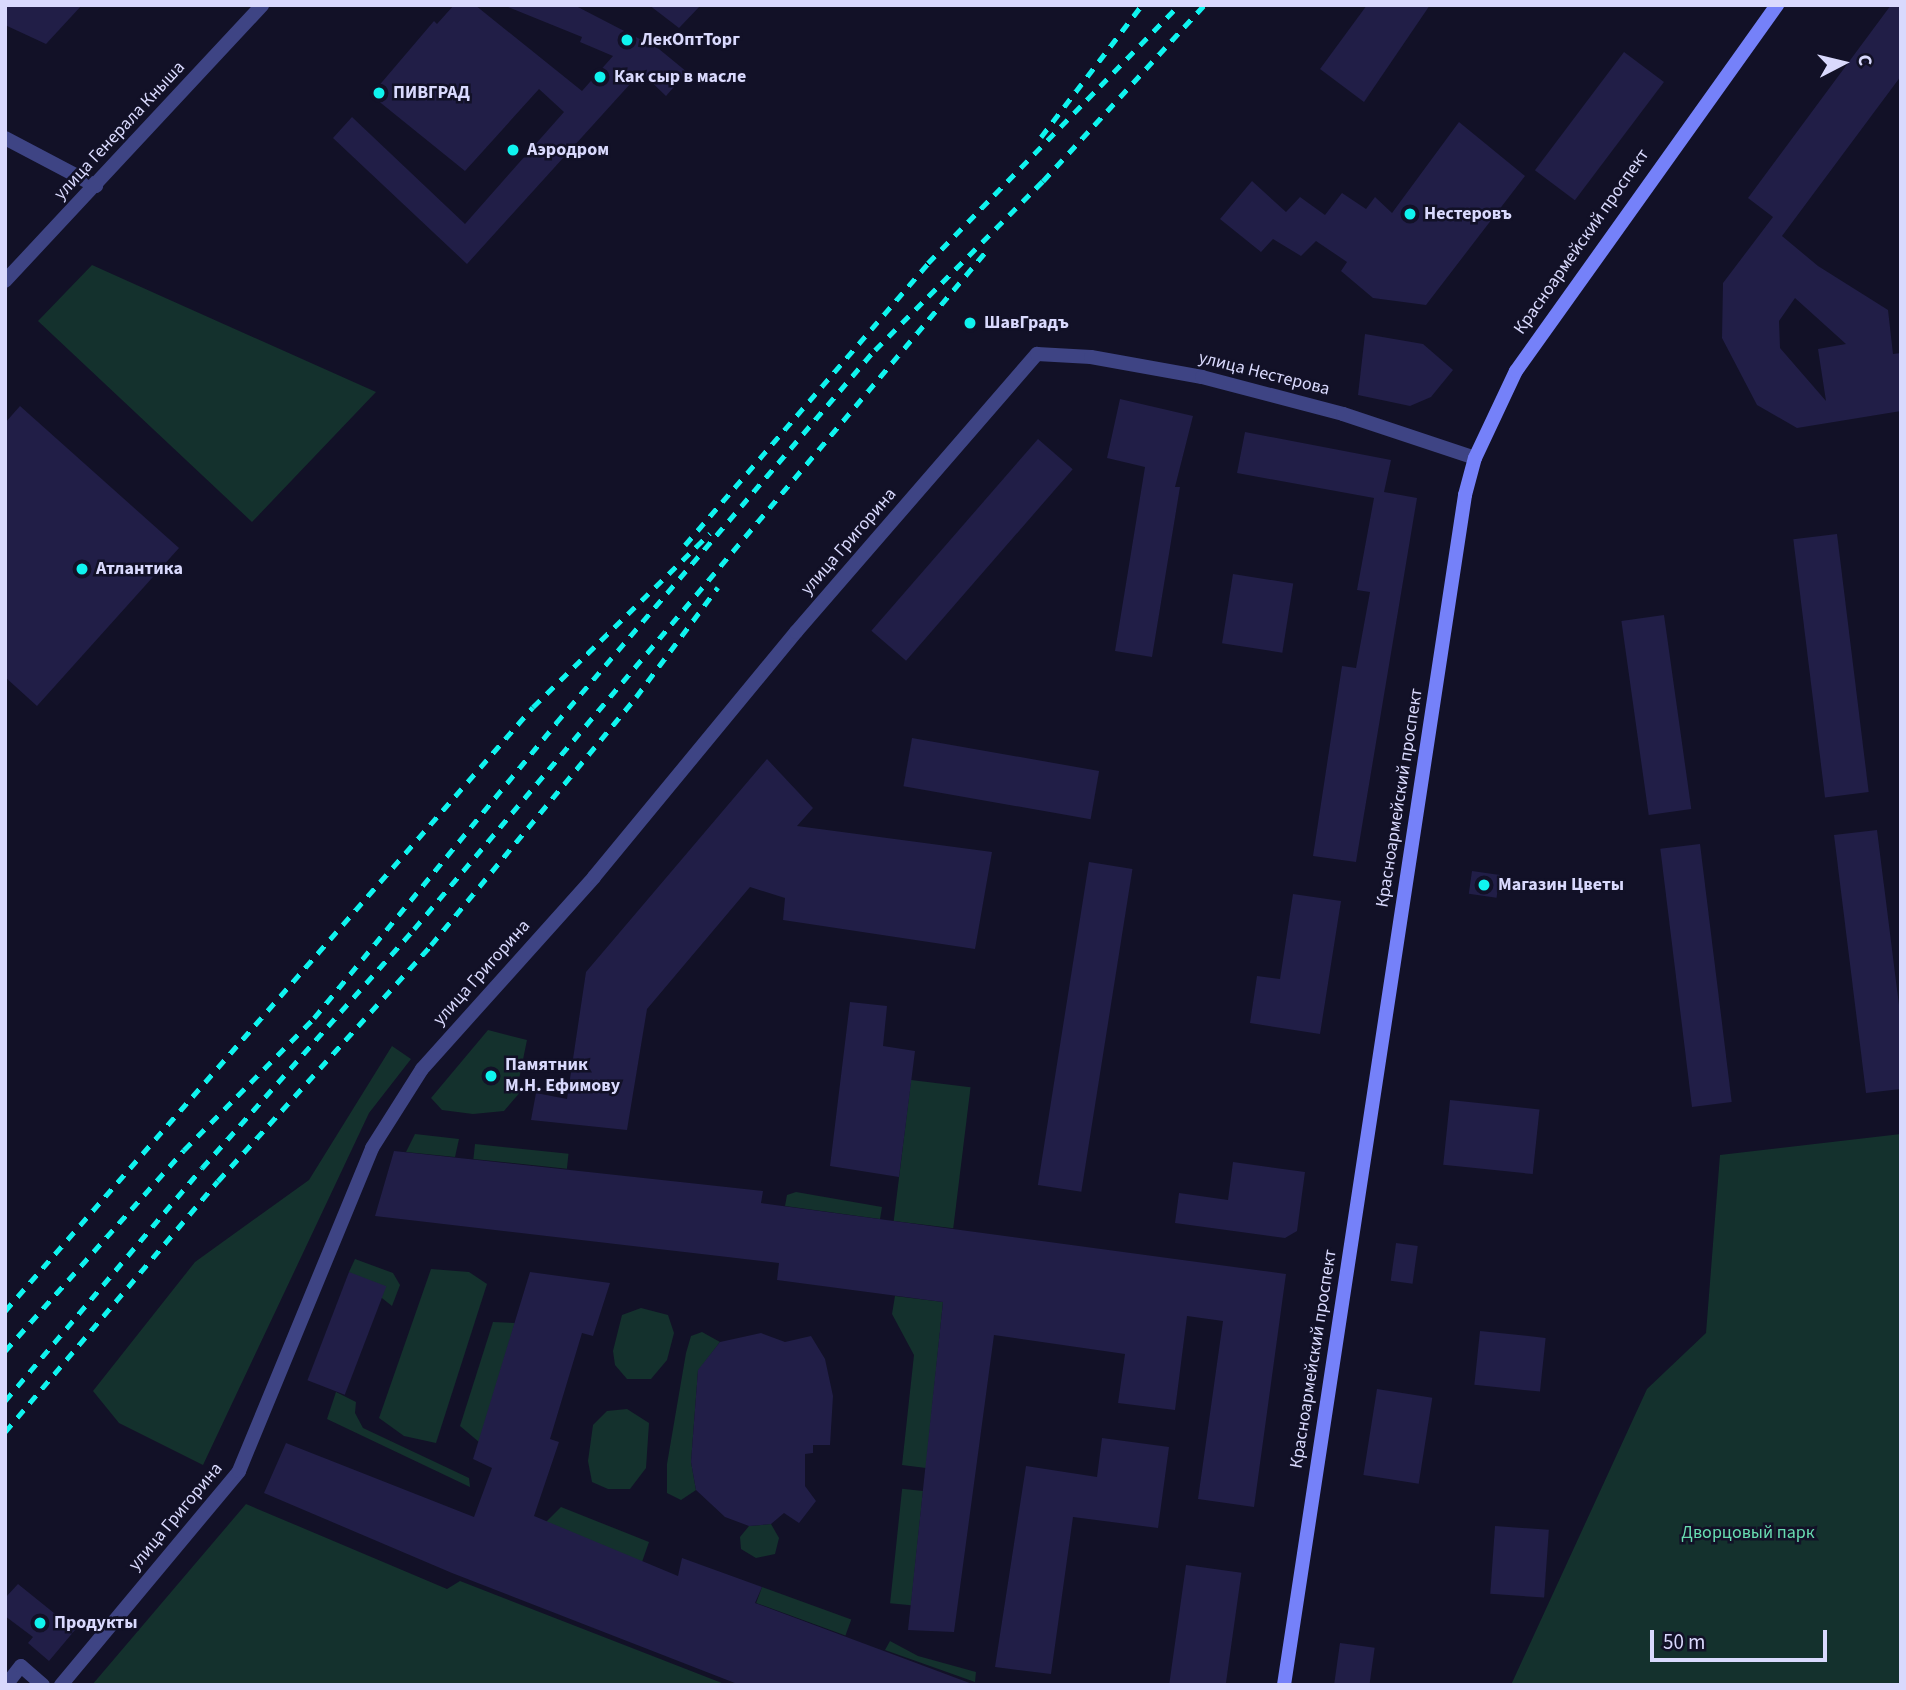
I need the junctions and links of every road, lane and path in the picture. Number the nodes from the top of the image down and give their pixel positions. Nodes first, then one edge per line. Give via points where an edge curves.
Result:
1 (262, 5) edge
2 (1777, 5) edge
3 (5, 138) edge
4 (96, 186) junction
5 (5, 281) edge
6 (1037, 354) joint
7 (1475, 458) junction
8 (6, 1685) edge
9 (43, 1685) edge
10 (61, 1685) edge
11 (1284, 1685) edge

1 - 4 street, улица Генерала Кныша
2 - 7 main road, Красноармейский проспект via 1516,371
3 - 4 street
4 - 5 street, улица Генерала Кныша
6 - 7 street, улица Нестерова via 1091,357 1202,377 1343,414
6 - 10 street, улица Григорина via 796,632 586,886 422,1069 372,1148 239,1471
7 - 11 main road, Красноармейский проспект via 1465,495
8 - 9 street via 21,1666

